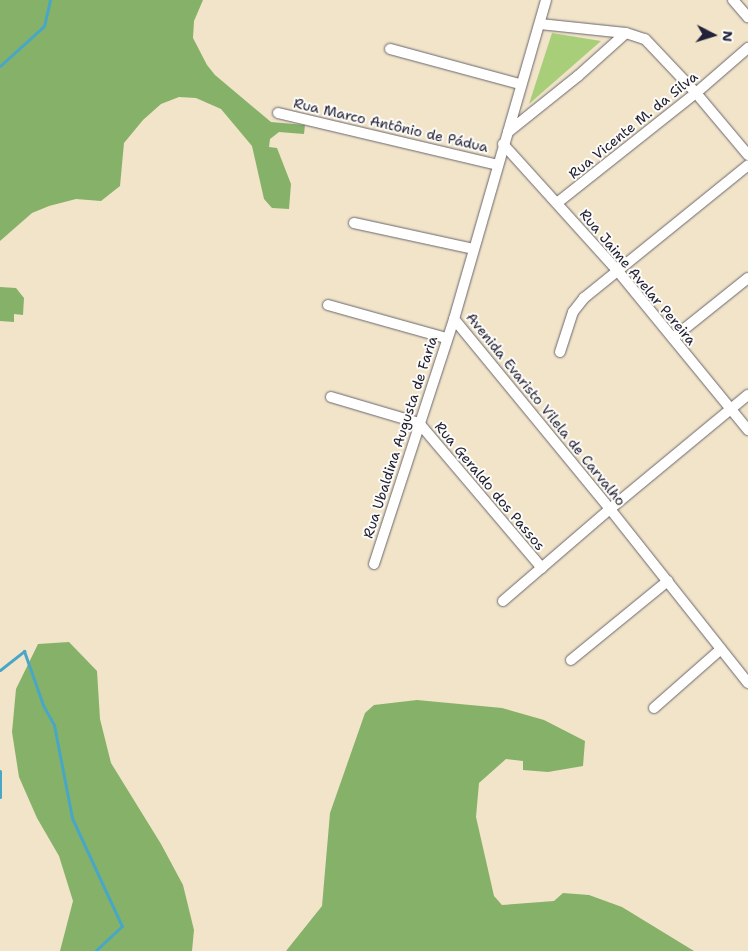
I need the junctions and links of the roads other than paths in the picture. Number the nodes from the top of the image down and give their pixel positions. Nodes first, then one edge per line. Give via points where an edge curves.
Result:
1 (546, 0) edge
2 (733, 0) edge
3 (748, 18) edge
4 (540, 24) junction
5 (626, 33) junction
6 (748, 48) edge
7 (390, 49) dead end
8 (520, 84) junction
9 (696, 93) junction
10 (278, 113) dead end
11 (508, 132) junction
12 (503, 144) junction
13 (748, 155) edge
14 (498, 164) junction
15 (748, 164) edge
16 (557, 203) junction
17 (354, 223) dead end
18 (473, 249) junction
19 (617, 270) junction
20 (748, 278) edge
21 (328, 305) dead end
22 (454, 318) junction
23 (446, 338) junction
24 (673, 338) junction
25 (560, 352) dead end
26 (748, 395) edge
27 (330, 398) dead end
28 (731, 410) junction
29 (418, 423) junction
30 (748, 430) edge
31 (610, 509) junction
32 (374, 564) dead end
33 (542, 568) junction
34 (668, 581) junction
35 (503, 600) dead end
36 (721, 649) junction
37 (571, 660) dead end
38 (748, 683) edge
39 (654, 708) dead end

1 - 4 street, Avenida Evaristo Vilela de Carvalho
2 - 3 street
4 - 5 street
4 - 8 street, Avenida Evaristo Vilela de Carvalho
5 - 9 street via 644,39
5 - 11 street
6 - 9 street, Rua Vicente M. da Silva
7 - 8 street
8 - 11 street, Avenida Evaristo Vilela de Carvalho
9 - 13 street
9 - 16 street, Rua Vicente M. da Silva
10 - 14 street, Rua Marco Antônio de Pádua
11 - 12 street, Avenida Evaristo Vilela de Carvalho
12 - 14 street, Avenida Evaristo Vilela de Carvalho
12 - 16 street, Rua Jaime Avelar Pereira
14 - 18 street, Avenida Evaristo Vilela de Carvalho
15 - 19 street
16 - 19 street, Rua Jaime Avelar Pereira
17 - 18 street
18 - 22 street, Avenida Evaristo Vilela de Carvalho
19 - 24 street, Rua Jaime Avelar Pereira
19 - 25 street via 584,298 573,312
20 - 24 street
21 - 23 street
22 - 23 street, Rua Ubaldina Augusta de Faria
22 - 31 street, Avenida Evaristo Vilela de Carvalho
23 - 29 street, Rua Ubaldina Augusta de Faria
24 - 28 street, Rua Jaime Avelar Pereira
26 - 28 street
27 - 29 street, Rua Geraldo dos Passos
28 - 30 street, Rua Jaime Avelar Pereira
28 - 31 street
29 - 32 street, Rua Ubaldina Augusta de Faria
29 - 33 street, Rua Geraldo dos Passos
31 - 33 street
31 - 34 street, Avenida Evaristo Vilela de Carvalho
33 - 35 street
34 - 36 street, Avenida Evaristo Vilela de Carvalho
34 - 37 street
36 - 38 street, Avenida Evaristo Vilela de Carvalho
36 - 39 street

